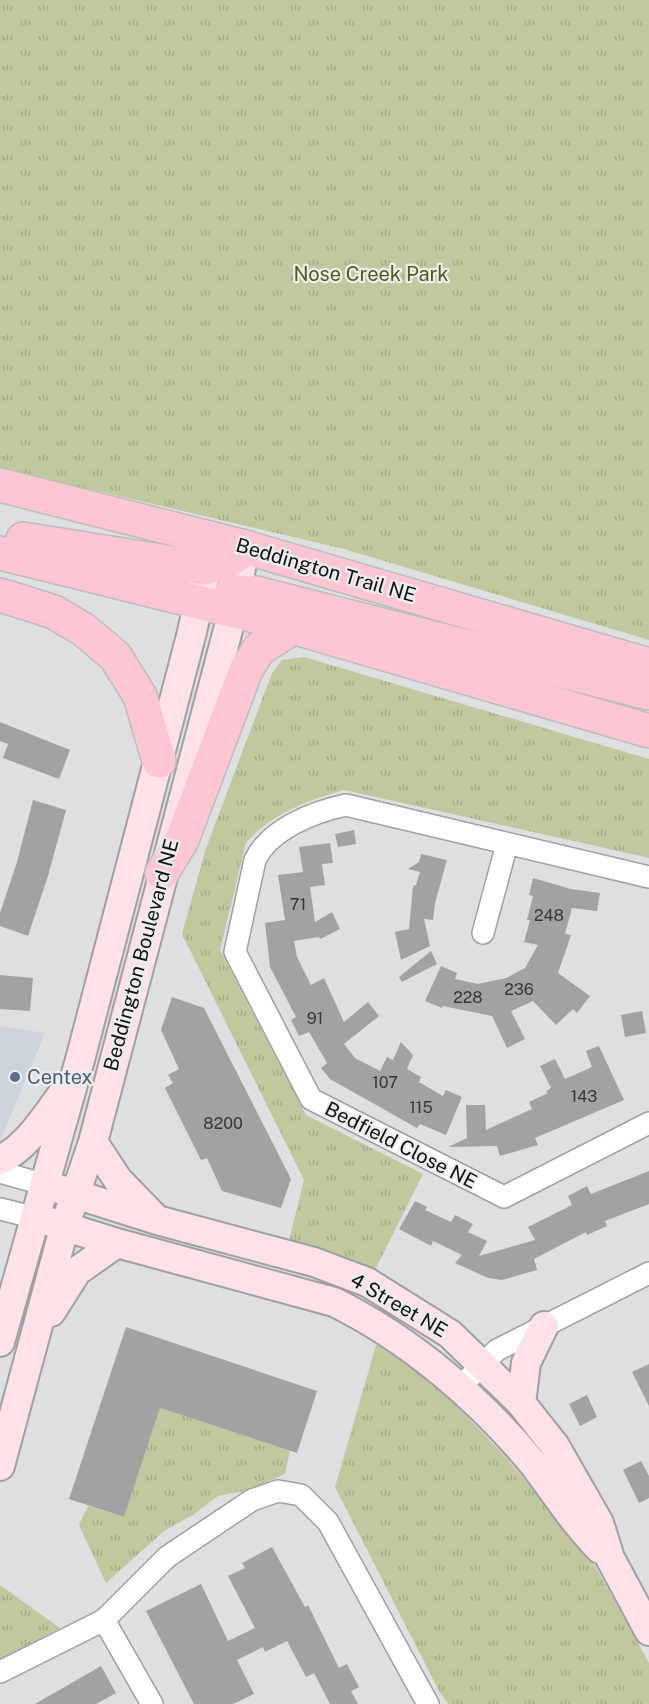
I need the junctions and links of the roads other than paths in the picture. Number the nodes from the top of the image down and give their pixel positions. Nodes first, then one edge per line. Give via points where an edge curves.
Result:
1 (0, 485) edge
2 (0, 536) edge
3 (245, 547) junction
4 (0, 553) edge
5 (209, 553) junction
6 (0, 595) edge
7 (235, 601) junction
8 (198, 602) junction
9 (292, 628) junction
10 (649, 665) edge
11 (649, 693) edge
12 (649, 731) edge
13 (159, 761) junction
14 (507, 844) junction
15 (162, 873) junction
16 (649, 877) edge
17 (483, 933) dead end
18 (75, 1078) junction
19 (649, 1124) edge
20 (93, 1142) junction
21 (0, 1160) edge
22 (0, 1172) edge
23 (46, 1185) junction
24 (75, 1194) junction
25 (0, 1209) edge
26 (36, 1218) junction
27 (157, 1220) junction
28 (65, 1226) junction
29 (117, 1243) junction
30 (648, 1276) edge
31 (544, 1326) junction
32 (36, 1337) junction
33 (0, 1342) edge
34 (482, 1362) junction
35 (459, 1388) junction
36 (521, 1403) junction
37 (0, 1466) edge
38 (610, 1558) junction
39 (104, 1620) junction
40 (649, 1631) edge
41 (0, 1672) edge
42 (152, 1704) edge
43 (428, 1704) edge

1 - 5 main road, Beddington Trail NE
2 - 5 main road
3 - 5 main road via 234,558
3 - 7 main road, Beddington Boulevard NE
3 - 10 main road, Beddington Trail NE
4 - 8 main road
5 - 8 main road, Beddington Boulevard NE
6 - 13 main road via 54,612 115,656 140,696
7 - 8 main road
7 - 9 main road
7 - 11 main road
7 - 15 main road, Beddington Boulevard NE
8 - 13 main road, Beddington Boulevard NE
9 - 12 main road
9 - 15 main road via 259,650 246,670 182,840
13 - 18 main road, Beddington Boulevard NE
14 - 16 street, Bedfield Close NE
14 - 17 street
14 - 19 street, Bedfield Close NE via 346,805 325,809 268,841 261,849 255,860 235,952 311,1099 504,1197
15 - 20 main road, Beddington Boulevard NE
18 - 21 main road via 25,1142
18 - 23 main road, Beddington Boulevard NE
20 - 24 main road, Beddington Boulevard NE
20 - 27 main road via 118,1180
22 - 23 street
23 - 24 main road, 4 Street NE
23 - 26 main road, Beddington Boulevard NE
24 - 27 main road, 4 Street NE
24 - 28 main road, Beddington Boulevard NE
25 - 26 street
26 - 28 main road, 4 Street NE
26 - 33 main road, Beddington Boulevard NE
27 - 34 main road, 4 Street NE via 314,1262 367,1282 450,1334
28 - 29 main road, 4 Street NE
28 - 32 main road, Beddington Boulevard NE
29 - 32 main road via 77,1271
29 - 35 main road, 4 Street NE via 334,1302 368,1319
30 - 31 street
31 - 34 street
31 - 36 main road via 526,1363
32 - 37 main road, Beddington Boulevard NE
34 - 35 street
34 - 36 main road, 4 Street NE
35 - 38 main road, 4 Street NE via 533,1465 584,1534
36 - 38 main road, 4 Street NE via 573,1475 599,1523
38 - 40 main road, 4 Street NE
39 - 41 street
39 - 42 street
39 - 43 street via 167,1557 252,1500 278,1491 301,1495 328,1522

